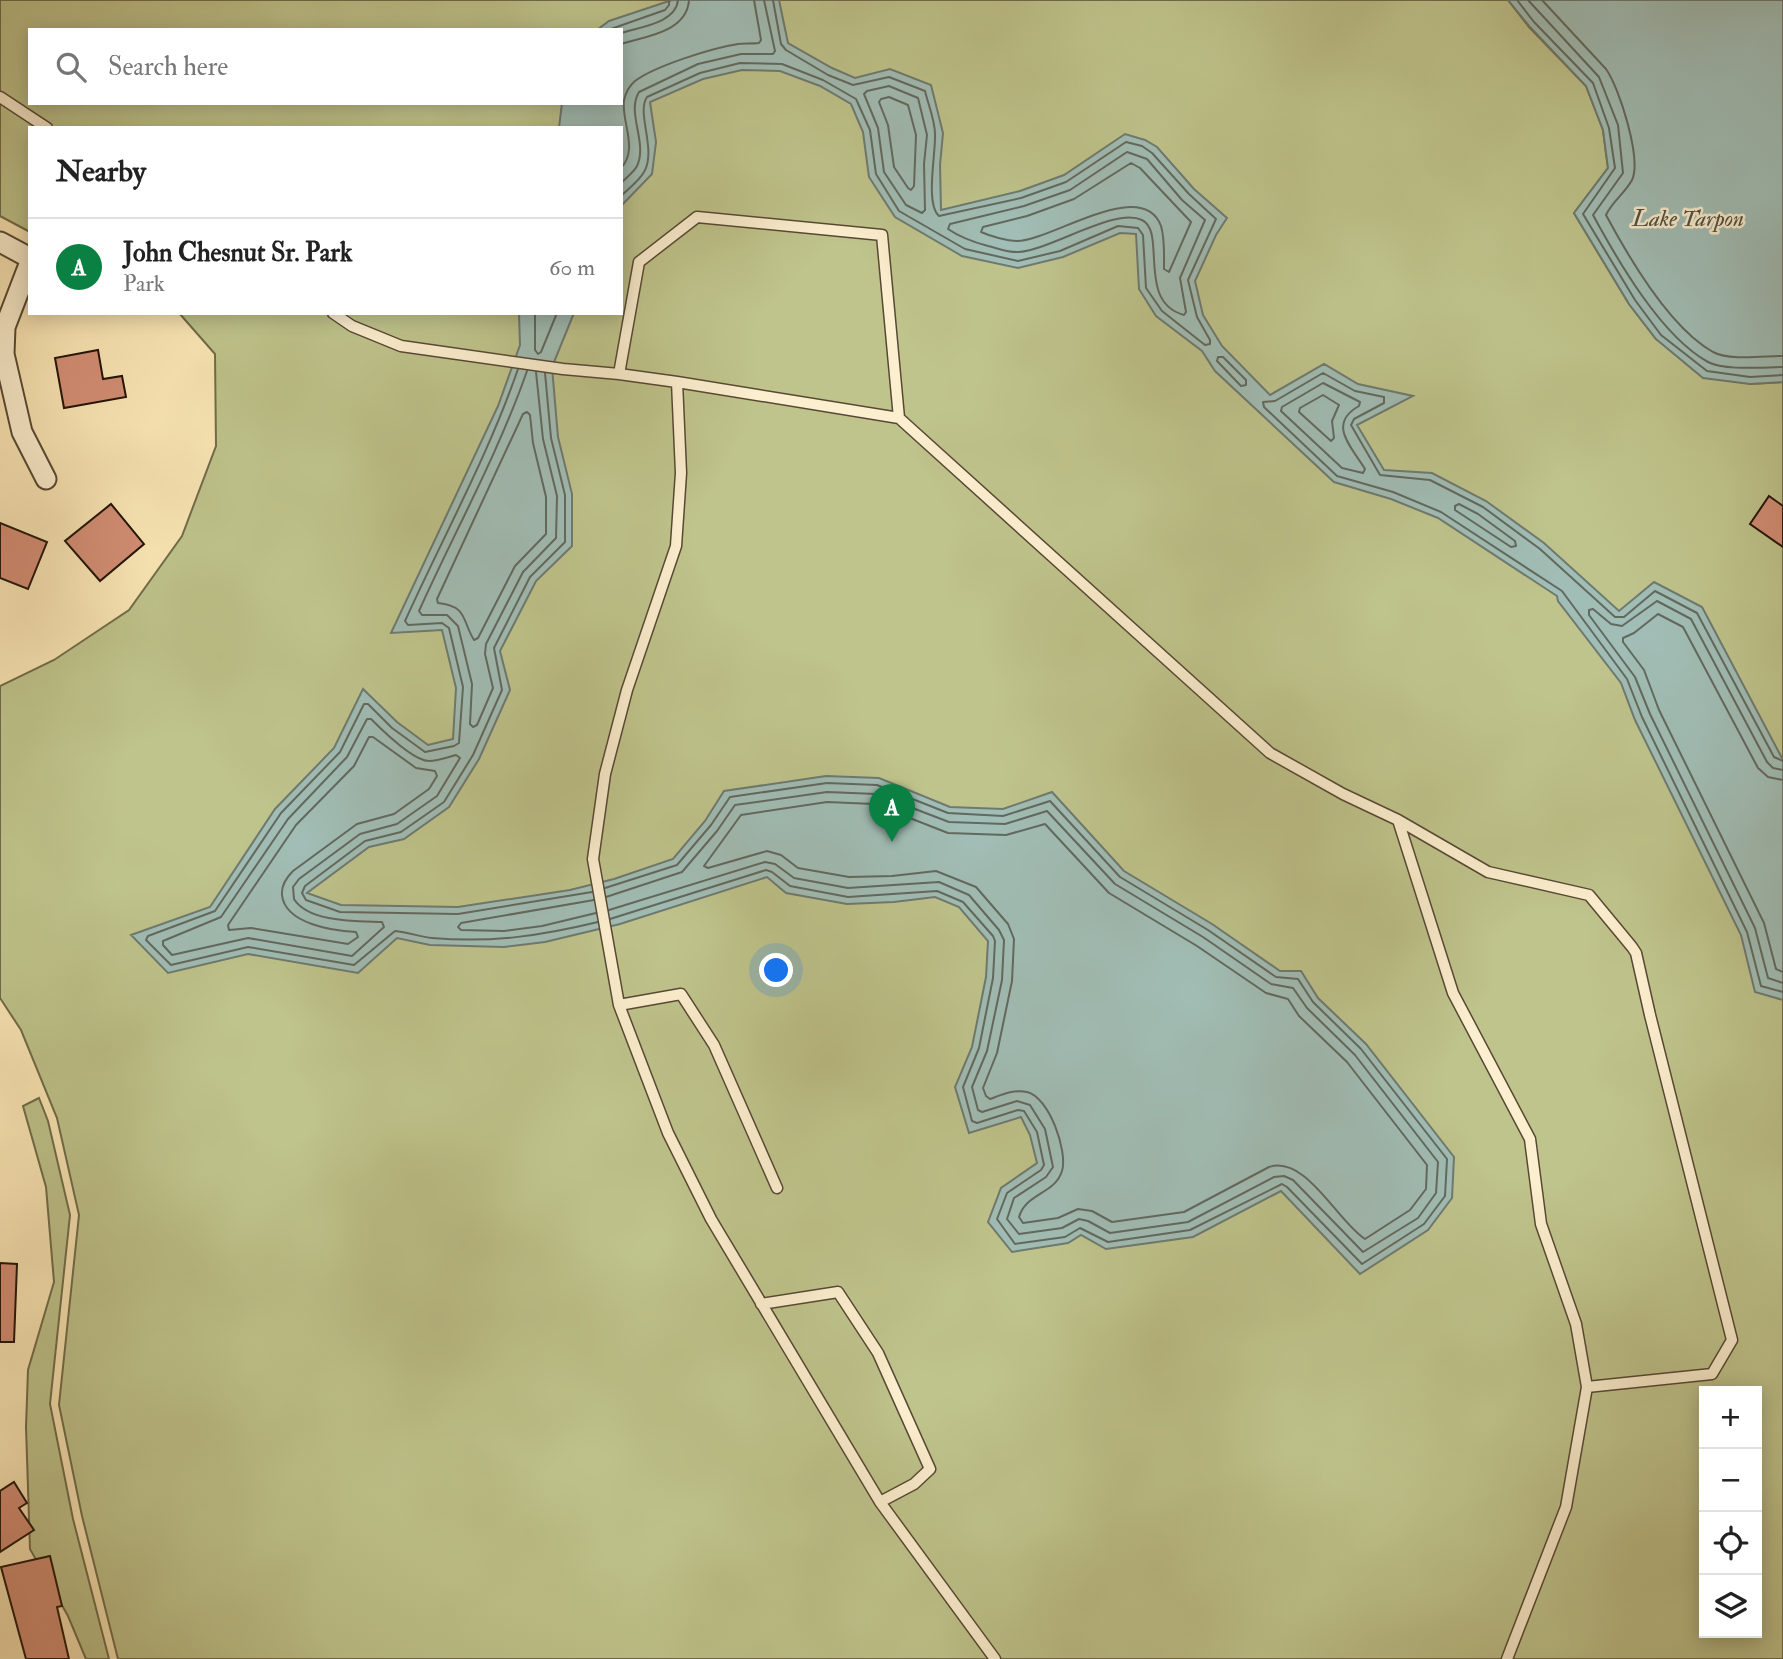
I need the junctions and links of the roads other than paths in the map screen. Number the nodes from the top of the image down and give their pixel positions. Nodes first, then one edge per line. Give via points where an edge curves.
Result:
1 (0, 97) edge
2 (44, 126) edge
3 (0, 242) edge
4 (28, 259) edge
5 (28, 265) edge
6 (335, 315) edge
7 (618, 374) junction
8 (677, 382) junction
9 (899, 418) junction
10 (46, 479) dead end
11 (1398, 820) junction
12 (619, 1005) junction
13 (777, 1188) dead end
14 (761, 1304) junction
15 (1587, 1387) junction
16 (880, 1502) junction
17 (995, 1659) edge
18 (1507, 1659) edge

1 - 2 lane
3 - 4 street
5 - 10 street via 5,327 4,354 22,432
6 - 7 lane via 401,346
7 - 8 lane
7 - 9 lane via 639,262 697,217 882,235
8 - 9 lane
8 - 12 lane via 681,472 676,546 627,690 606,774 593,859
9 - 11 lane via 1270,753
11 - 15 lane via 1453,993 1530,1139 1541,1224 1576,1324
11 - 15 lane via 1488,872 1589,895 1636,953 1732,1340 1712,1374
12 - 13 lane via 681,994 714,1045
12 - 14 lane via 668,1133
14 - 16 lane
14 - 16 lane via 838,1292 878,1353 930,1469 914,1484
15 - 18 lane via 1566,1507
16 - 17 lane

